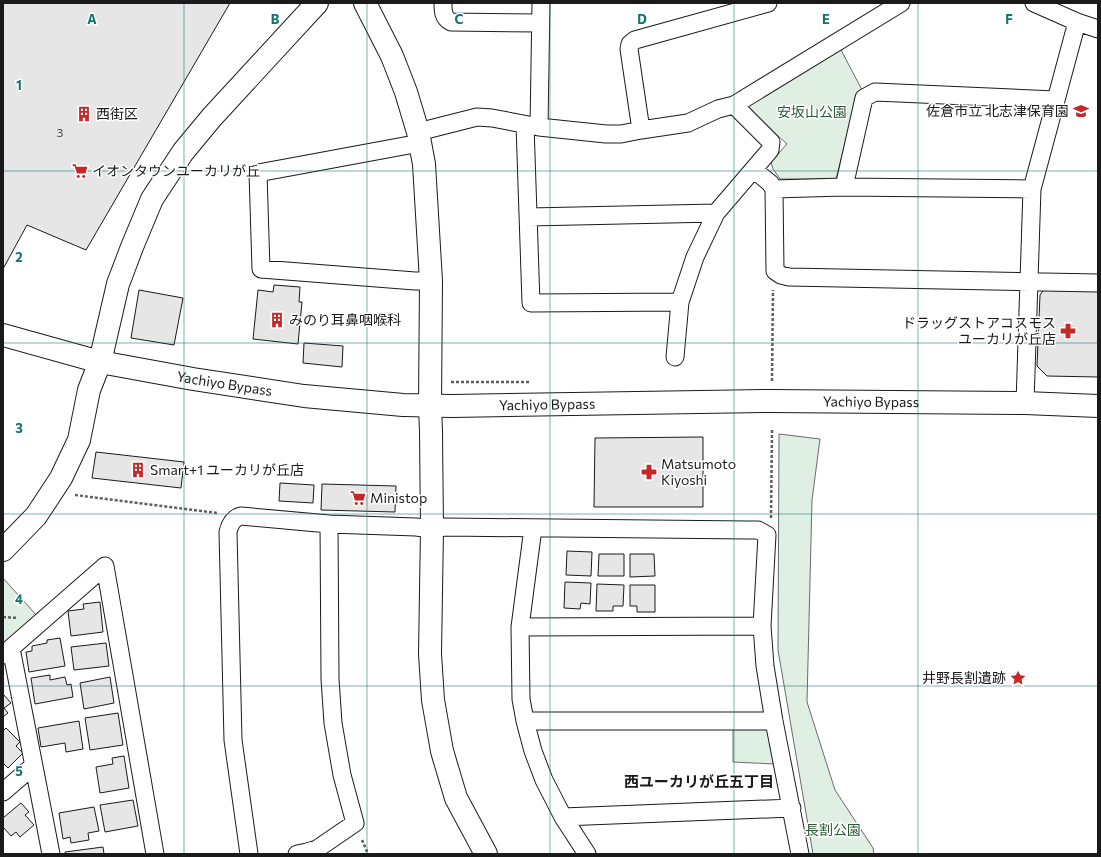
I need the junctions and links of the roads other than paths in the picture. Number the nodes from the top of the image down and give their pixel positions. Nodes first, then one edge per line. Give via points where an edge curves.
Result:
1 (317, 3) edge
2 (365, 3) edge
3 (443, 3) edge
4 (541, 3) edge
5 (768, 3) edge
6 (900, 3) edge
7 (1034, 3) edge
8 (879, 9) edge
9 (1077, 22) junction
10 (540, 23) junction
11 (1098, 29) edge
12 (1055, 100) junction
13 (734, 104) junction
14 (532, 126) junction
15 (641, 130) junction
16 (419, 138) junction
17 (754, 170) junction
18 (844, 187) junction
19 (774, 188) junction
20 (1032, 189) junction
21 (716, 213) junction
22 (529, 217) junction
23 (431, 281) junction
24 (1029, 282) junction
25 (1098, 283) edge
26 (680, 302) junction
27 (3, 335) edge
28 (675, 357) dead end
29 (100, 362) junction
30 (1026, 402) junction
31 (430, 405) junction
32 (1098, 406) edge
33 (329, 524) junction
34 (533, 528) junction
35 (432, 529) junction
36 (3, 550) edge
37 (762, 626) junction
38 (520, 628) junction
39 (7, 651) edge
40 (525, 721) junction
41 (774, 721) junction
42 (34, 766) junction
43 (3, 792) edge
44 (792, 808) junction
45 (563, 817) junction
46 (50, 854) edge
47 (155, 854) edge
48 (248, 854) edge
49 (297, 854) edge
50 (486, 854) edge
51 (587, 854) edge
52 (800, 854) edge

1 - 29 main road via 212,117 183,152 152,199 118,284
2 - 16 main road via 392,56 406,92
3 - 10 street via 444,17 451,22
4 - 10 street
5 - 15 street via 635,40 630,44
6 - 8 street
7 - 9 street
8 - 13 street
9 - 11 street
9 - 12 street
10 - 14 street
12 - 18 street via 875,92 864,98
12 - 20 street
13 - 15 street via 688,123
13 - 17 street via 771,142 770,150
14 - 15 street via 606,134
14 - 16 street via 477,117
14 - 22 street
16 - 23 main road via 424,164
16 - 23 street via 258,173 261,269
17 - 19 street
17 - 21 street
18 - 19 street
18 - 20 street
19 - 24 street via 775,271 781,276
20 - 24 street
21 - 22 street
21 - 26 street via 695,257
22 - 26 street via 531,303
23 - 31 main road
24 - 25 street
24 - 30 street
26 - 28 street
27 - 29 main road, Yachiyo Bypass
29 - 31 main road, Yachiyo Bypass via 304,396
29 - 36 main road via 90,390 79,440 61,478 36,516
30 - 31 main road, Yachiyo Bypass via 769,401
30 - 32 main road, Yachiyo Bypass
31 - 35 main road
33 - 35 street
33 - 48 street via 241,516 236,518 228,532 233,740
33 - 49 street via 330,679 333,723 342,775 355,823 317,849
34 - 35 street
34 - 37 street via 758,530 767,535
34 - 38 street
35 - 50 main road via 430,654 433,700 442,751 456,798
37 - 38 street
37 - 41 street via 765,666
38 - 40 street via 521,699
39 - 42 street
39 - 47 street via 105,566
40 - 41 street
40 - 45 street via 532,751
41 - 44 street
42 - 43 street
42 - 46 street
44 - 45 street
44 - 52 street
45 - 51 street

